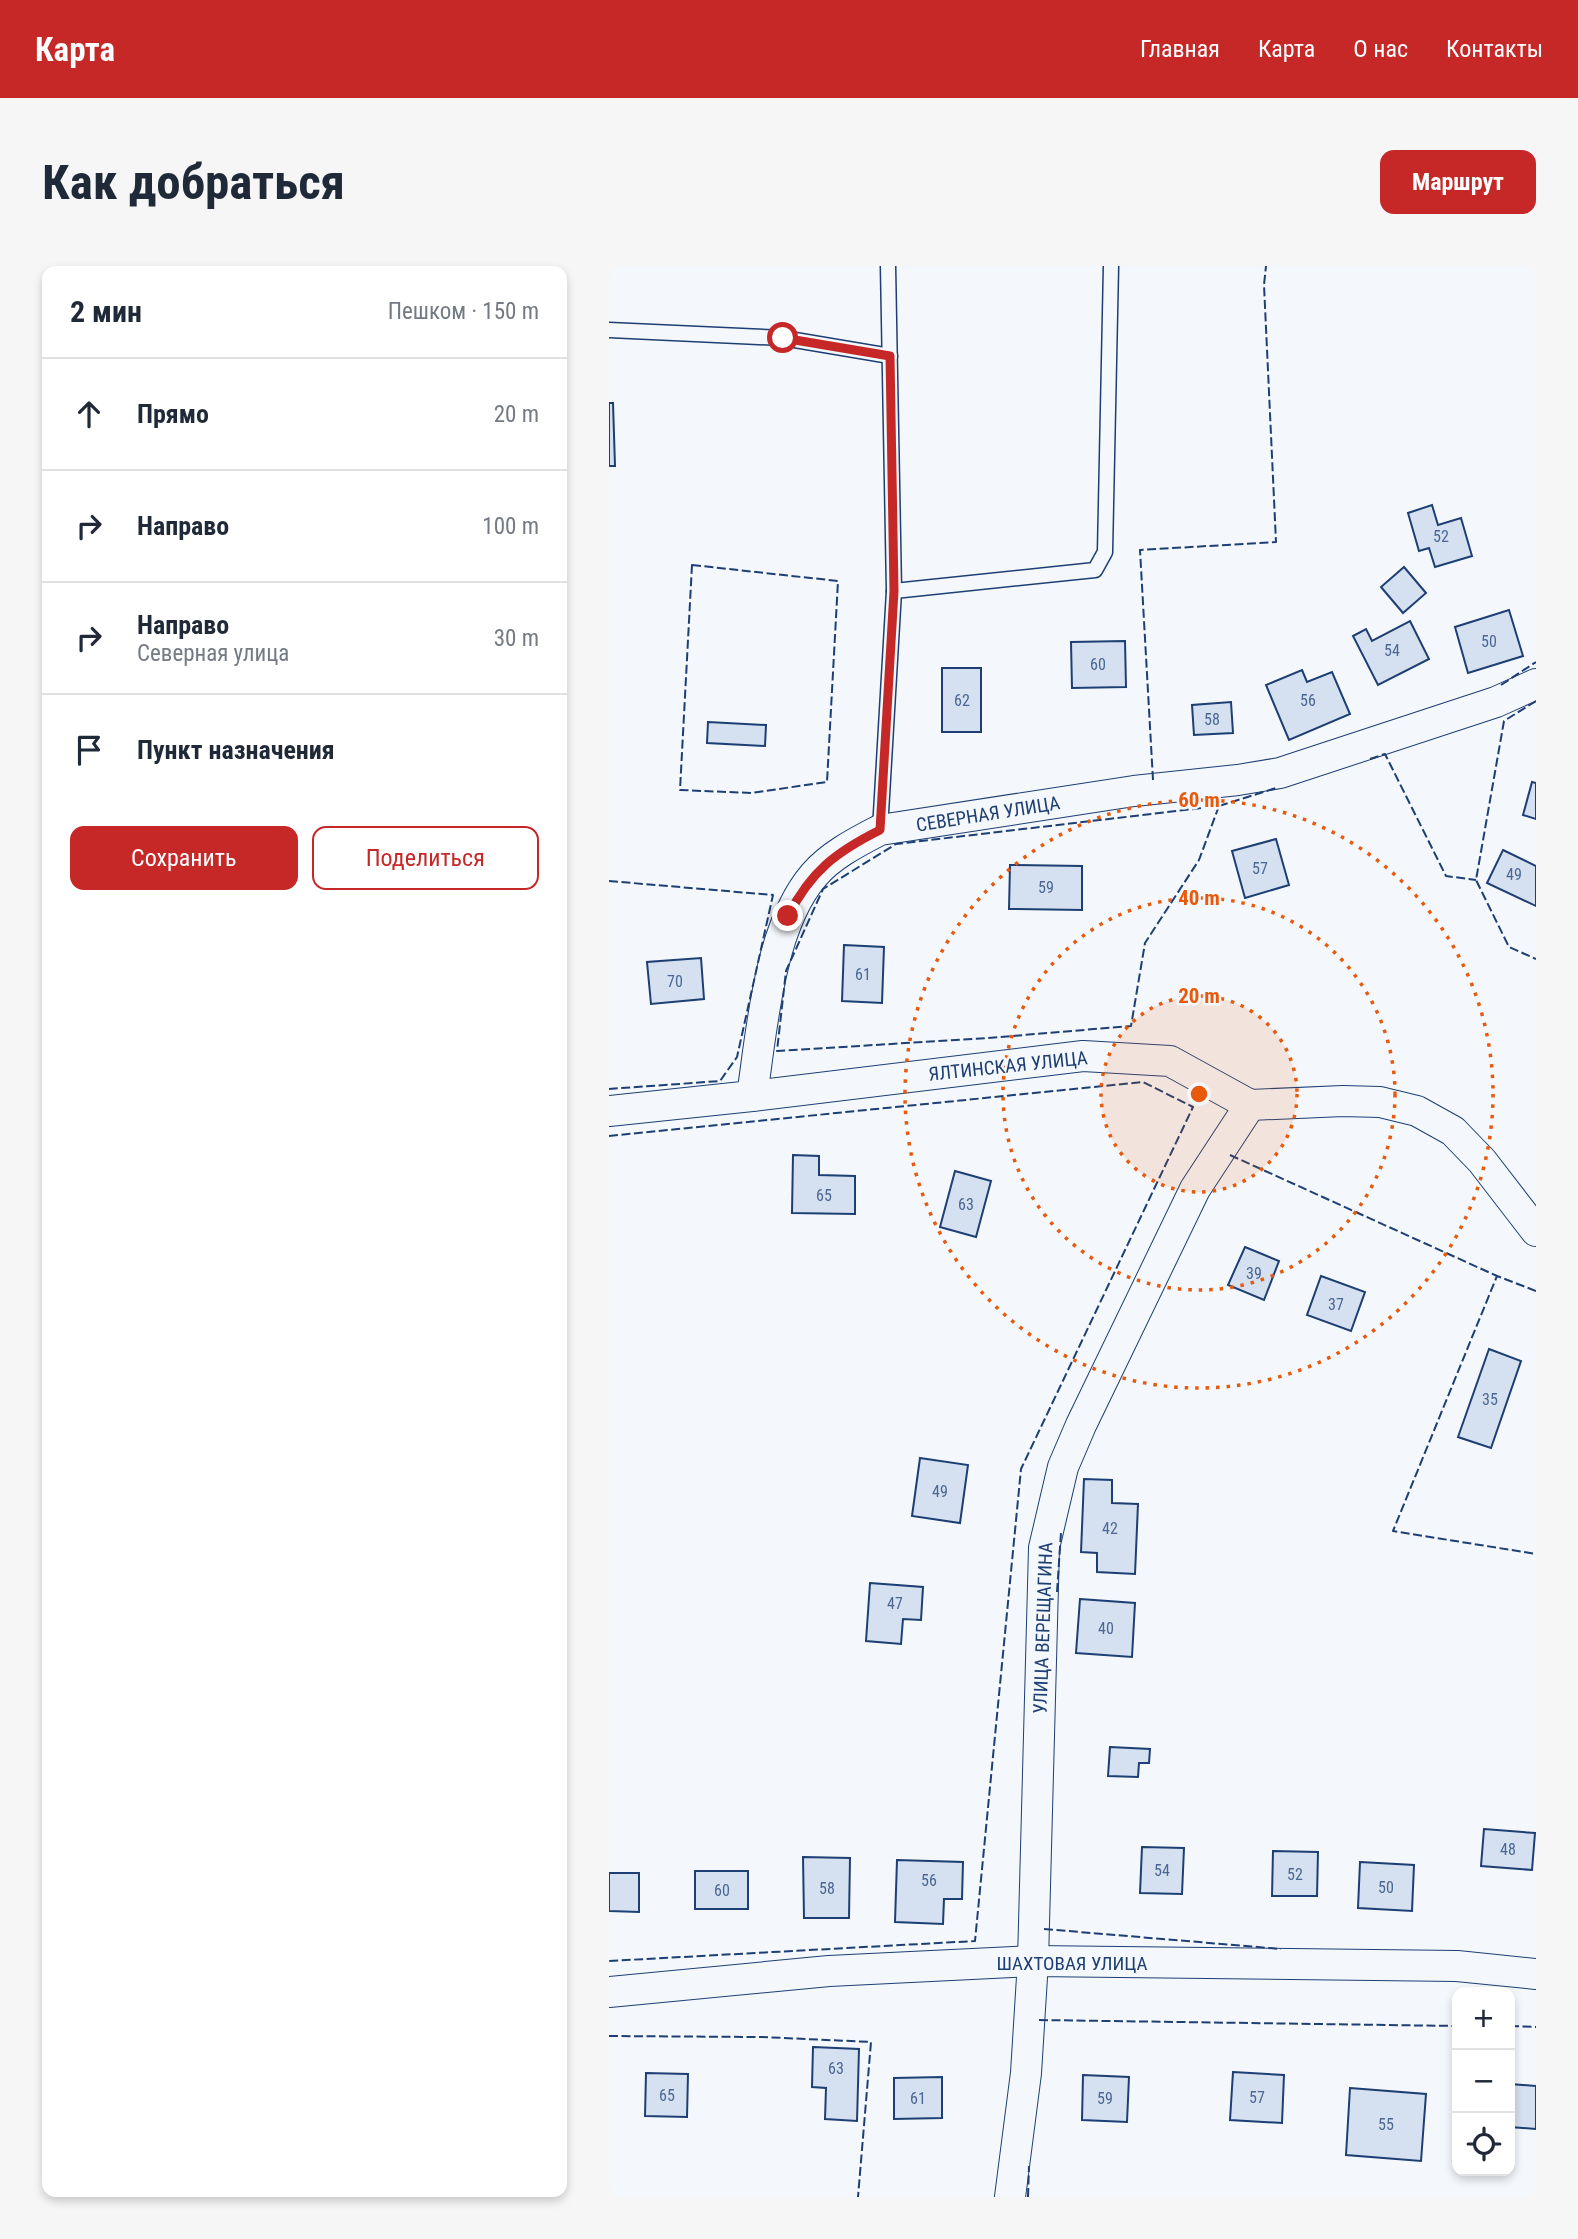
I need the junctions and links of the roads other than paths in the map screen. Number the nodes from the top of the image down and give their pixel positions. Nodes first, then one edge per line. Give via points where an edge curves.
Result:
1 (888, 266) edge
2 (1111, 266) edge
3 (609, 330) edge
4 (890, 356) junction
5 (894, 591) junction
6 (1536, 684) edge
7 (880, 830) junction
8 (752, 1096) junction
9 (1250, 1105) junction
10 (609, 1111) edge
11 (1536, 1231) edge
12 (1033, 1961) junction
13 (1536, 1974) edge
14 (609, 1992) edge
15 (1010, 2197) edge

1 - 4 lane
2 - 5 lane via 1105,552 1095,570
3 - 4 lane via 783,338
4 - 5 lane
5 - 7 lane
6 - 7 street, СЕВЕРНАЯ УЛИЦА via 1496,702 1280,773
7 - 8 street, СЕВЕРНАЯ УЛИЦА via 816,873 788,916 776,955
8 - 9 street, ЯЛТИНСКАЯ УЛИЦА via 1083,1056 1170,1061
8 - 10 street
9 - 11 street via 1368,1101 1417,1111 1453,1131
9 - 12 street, УЛИЦА ВЕРЕЩАГИНА via 1195,1189 1166,1246 1072,1446 1054,1502 1044,1548
12 - 13 street, ШАХТОВАЯ УЛИЦА via 1457,1966
12 - 14 street, ШАХТОВАЯ УЛИЦА via 829,1972
12 - 15 street, УЛИЦА ВЕРЕЩАГИНА via 1026,2073

